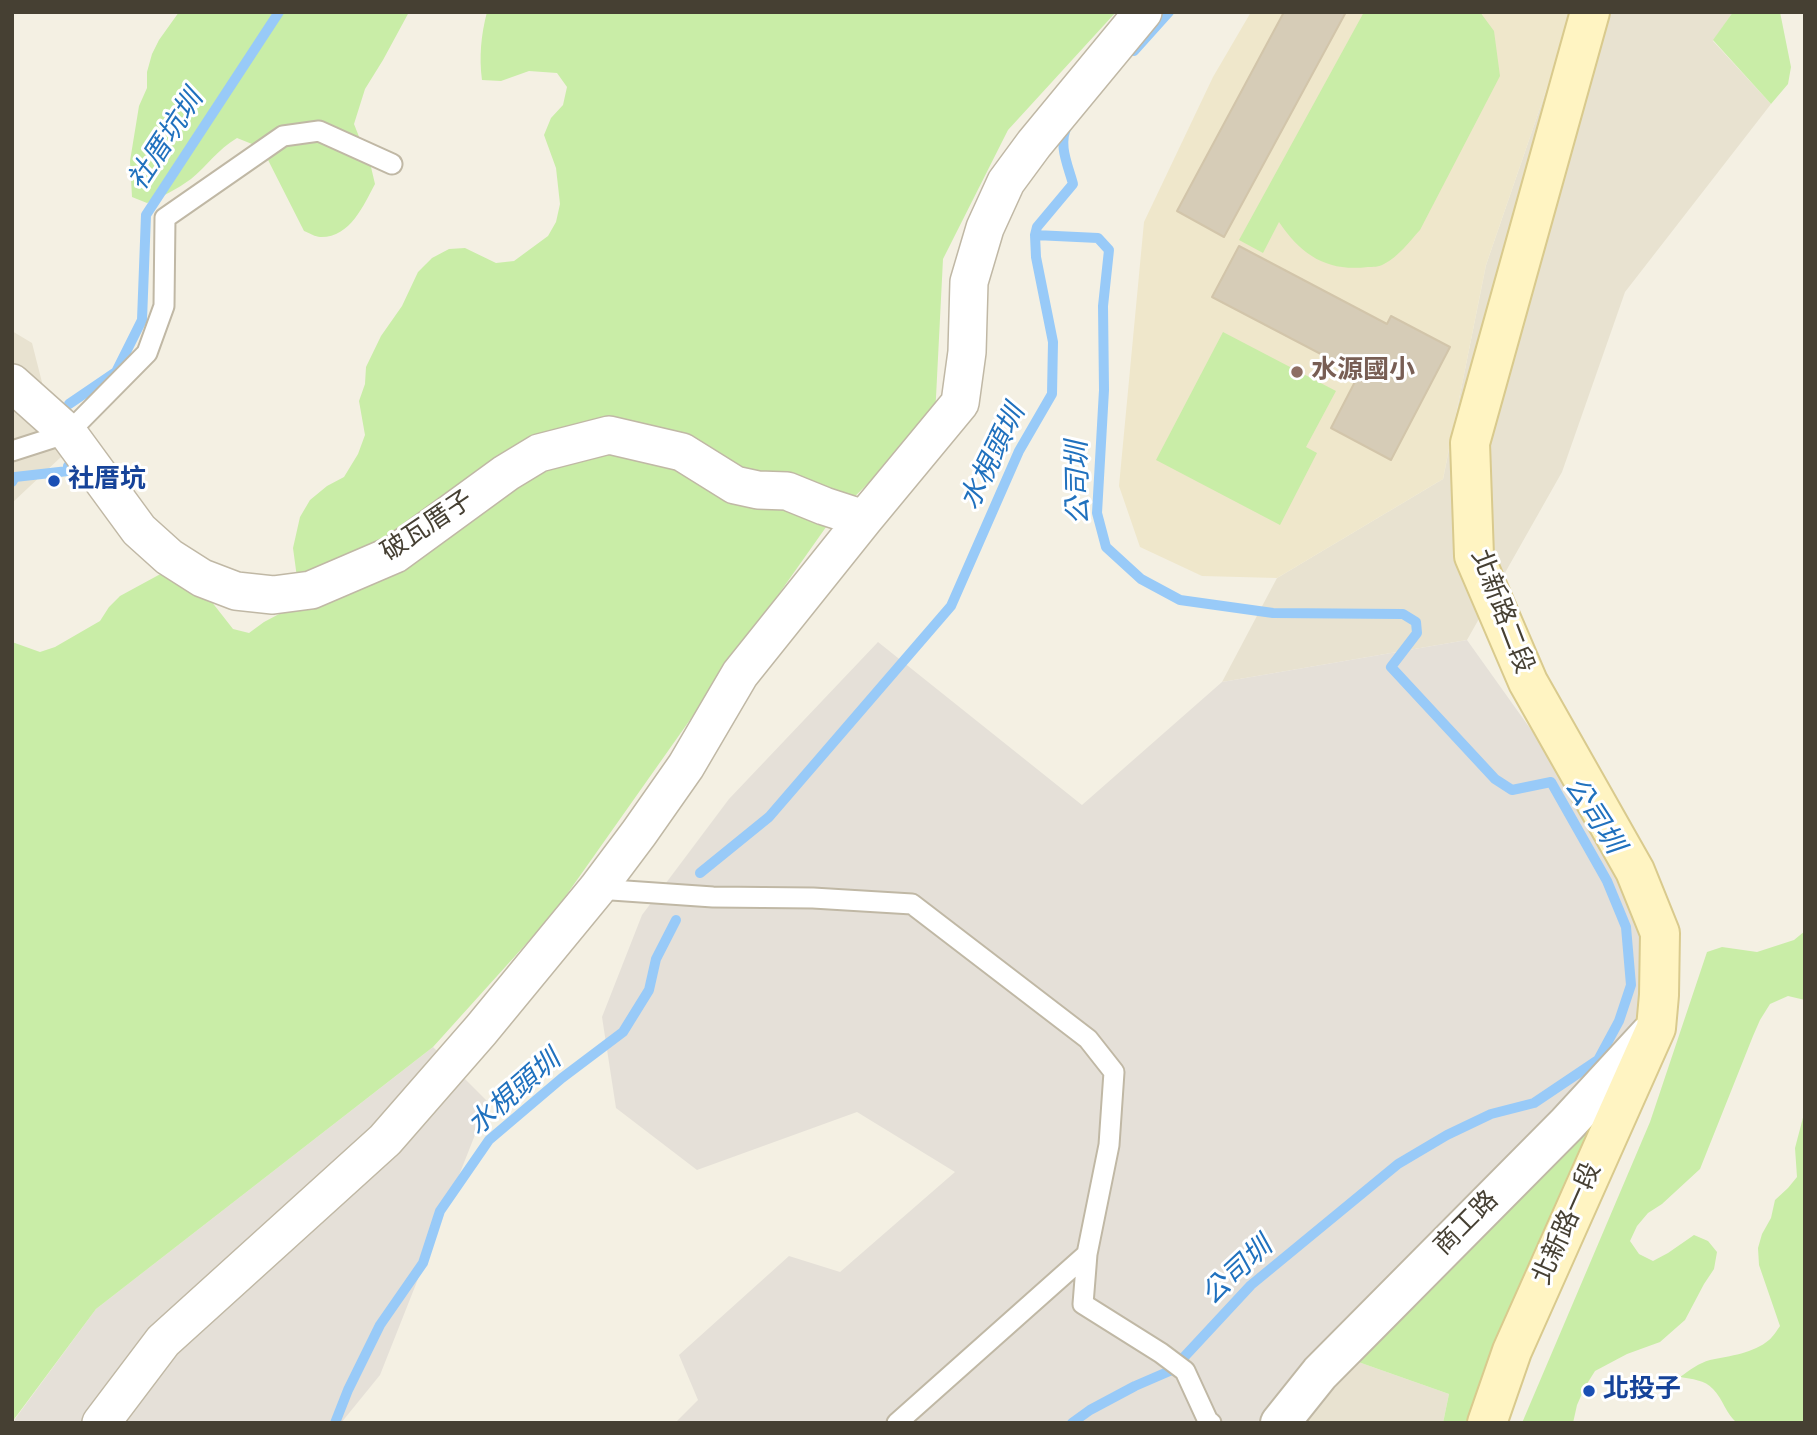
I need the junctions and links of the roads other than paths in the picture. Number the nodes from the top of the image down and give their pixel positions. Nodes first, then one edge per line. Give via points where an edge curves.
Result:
1 (1143, 12) edge
2 (1590, 12) edge
3 (392, 164) dead end
4 (12, 383) edge
5 (68, 433) junction
6 (12, 451) edge
7 (864, 519) junction
8 (597, 889) junction
9 (1656, 1028) junction
10 (1087, 1254) junction
11 (101, 1423) edge
12 (897, 1423) edge
13 (1211, 1423) edge
14 (1280, 1423) edge
15 (1487, 1423) edge

1 - 7 street via 1006,182 985,228 969,282 960,403
2 - 9 main road, 北新路二段 via 1470,443 1474,556 1528,682 1635,872 1660,933
3 - 5 lane via 319,131 283,136 164,218 164,306 147,354
4 - 5 street, 破瓦厝子
5 - 6 lane
5 - 7 street, 破瓦厝子 via 139,530 169,557 202,578 249,593 311,590 395,554 540,453 609,435 682,452 734,485 787,491
7 - 8 street via 740,674 686,766
8 - 10 lane via 912,904 1088,1039 1114,1072 1109,1146
8 - 11 street via 385,1140 163,1341
9 - 14 street, 商工路 via 1320,1373
9 - 15 main road, 北新路一段 via 1512,1350
10 - 12 lane
10 - 13 lane via 1083,1304 1185,1371

